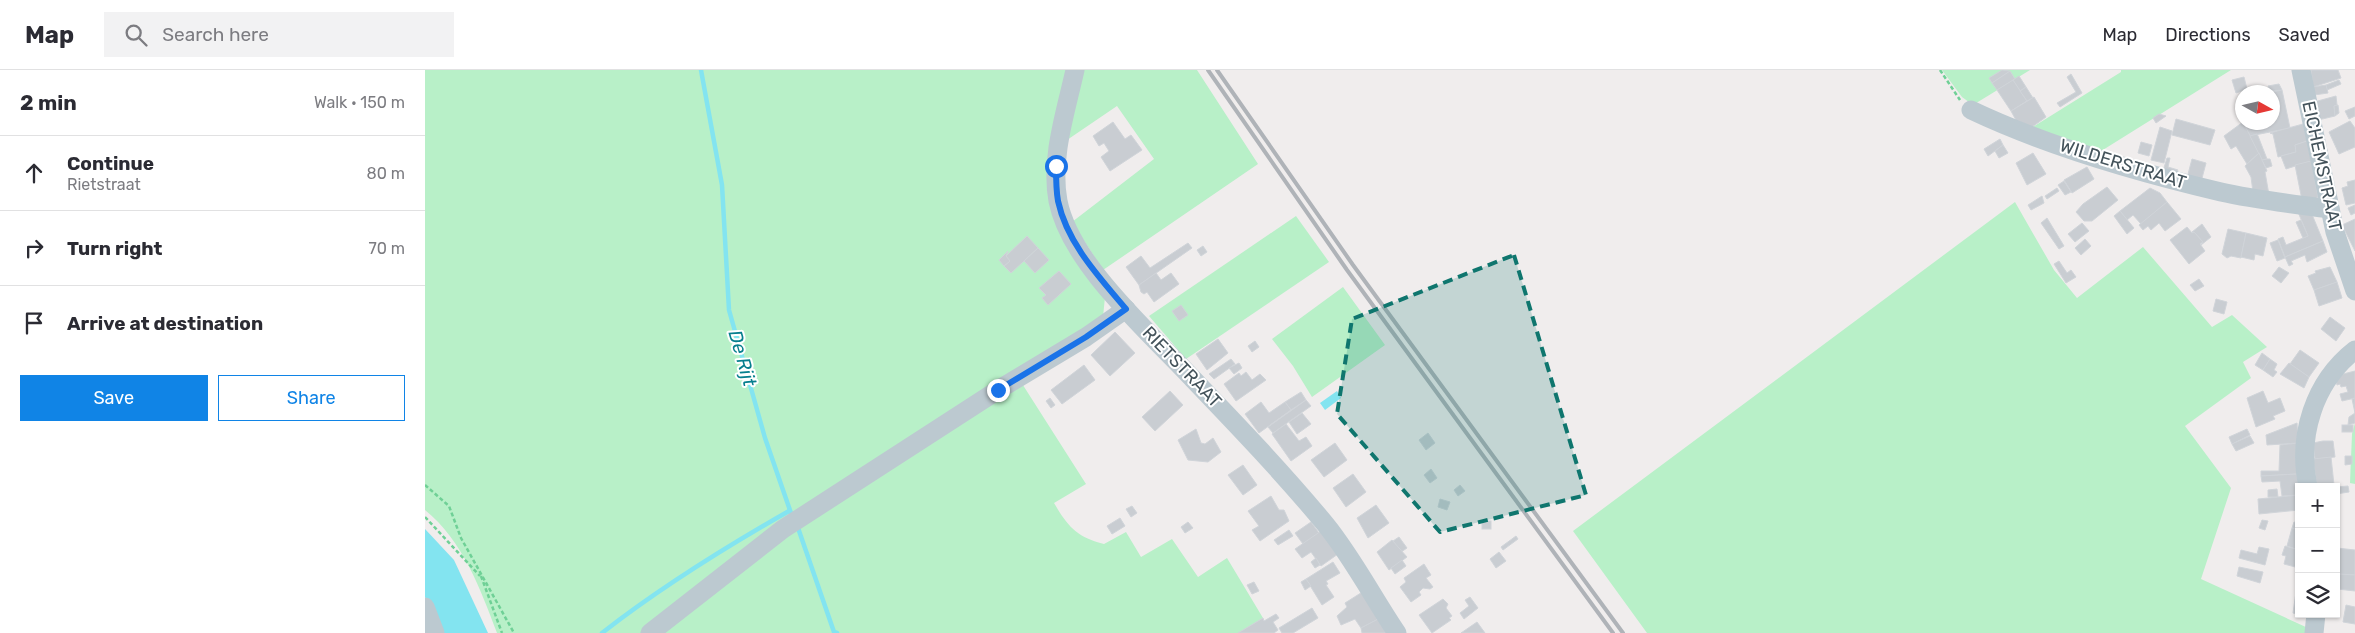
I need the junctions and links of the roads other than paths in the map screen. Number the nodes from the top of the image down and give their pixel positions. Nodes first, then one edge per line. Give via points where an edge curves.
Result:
1 (1075, 70) edge
2 (2301, 70) edge
3 (1971, 110) road end
4 (2330, 209) junction
5 (2355, 290) edge
6 (1126, 309) junction
7 (2355, 350) edge
8 (2308, 483) edge
9 (425, 607) edge
10 (2316, 618) edge
11 (435, 633) edge
12 (650, 633) edge
13 (1397, 633) edge
14 (2314, 633) edge

1 - 6 street, RIETSTRAAT via 1056,166 1058,200 1068,232
2 - 4 street, EICHEMSTRAAT
3 - 4 street, WILDERSTRAAT via 2010,128 2139,170 2223,192
4 - 5 street, EICHEMSTRAAT
6 - 12 street via 783,529
6 - 13 street, RIETSTRAAT via 1251,440 1328,527
7 - 8 street via 2330,373 2316,399 2306,442
9 - 11 street
10 - 14 street

